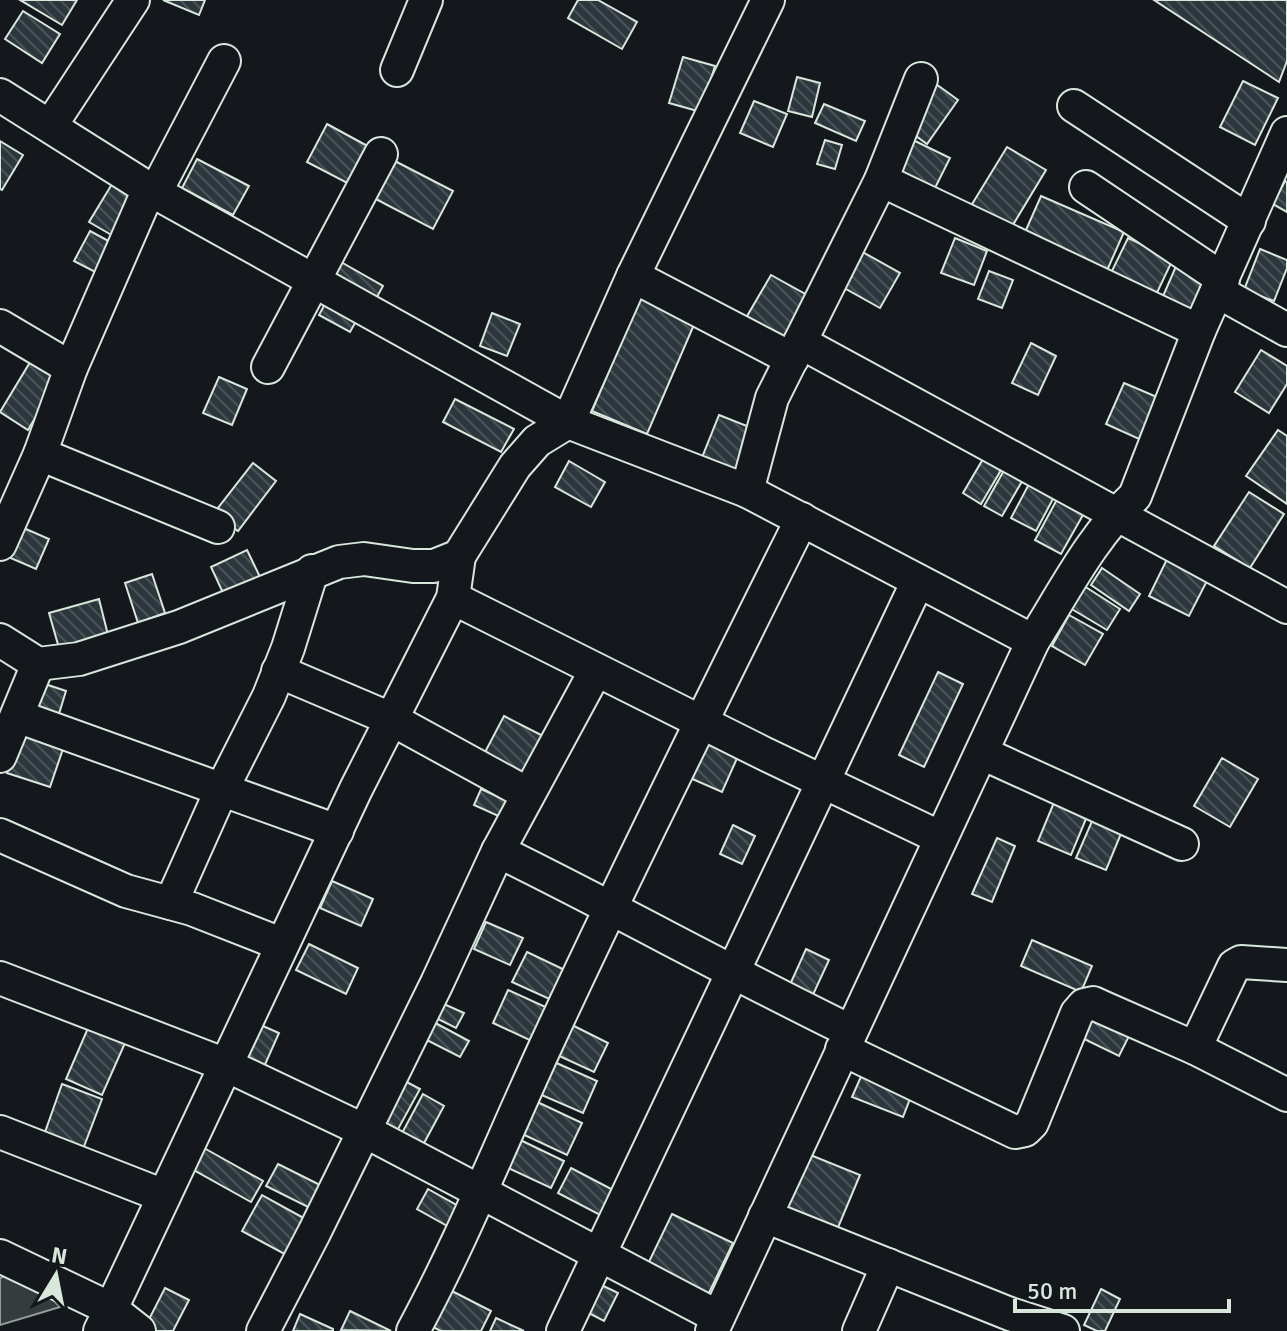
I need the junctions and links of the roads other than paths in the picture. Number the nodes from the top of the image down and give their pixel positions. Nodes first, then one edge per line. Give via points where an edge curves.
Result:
1 (133, 0) edge
2 (426, 0) edge
3 (768, 0) edge
4 (224, 61) dead end
5 (397, 70) dead end
6 (921, 79) dead end
7 (0, 95) edge
8 (1074, 106) dead end
9 (51, 125) junction
10 (1287, 133) edge
11 (381, 154) dead end
12 (881, 180) junction
13 (1086, 187) dead end
14 (152, 191) junction
15 (1249, 221) junction
16 (633, 276) junction
17 (314, 282) junction
18 (1220, 285) junction
19 (0, 326) edge
20 (1287, 330) edge
21 (1199, 331) junction
22 (796, 351) junction
23 (268, 367) dead end
24 (71, 368) junction
25 (568, 422) junction
26 (40, 454) junction
27 (747, 491) junction
28 (1116, 514) junction
29 (802, 519) junction
30 (218, 527) dead end
31 (0, 544) edge
32 (459, 556) junction
33 (312, 571) junction
34 (918, 581) junction
35 (453, 598) junction
36 (1287, 607) edge
37 (0, 640) edge
38 (1033, 641) junction
39 (38, 664) junction
40 (596, 670) junction
41 (278, 671) junction
42 (17, 716) junction
43 (391, 719) junction
44 (700, 722) junction
45 (982, 753) junction
46 (0, 756) edge
47 (821, 781) junction
48 (221, 791) junction
49 (528, 794) junction
50 (337, 831) junction
51 (0, 835) edge
52 (941, 838) junction
53 (1182, 844) dead end
54 (498, 851) junction
55 (171, 903) junction
56 (611, 907) junction
57 (281, 944) junction
58 (1287, 965) edge
59 (731, 973) junction
60 (0, 980) edge
61 (846, 1040) junction
62 (1195, 1048) junction
63 (226, 1065) junction
64 (1287, 1095) edge
65 (363, 1130) junction
66 (0, 1132) edge
67 (480, 1191) junction
68 (164, 1196) junction
69 (765, 1216) junction
70 (601, 1253) junction
71 (0, 1256) edge
72 (888, 1265) junction
73 (106, 1320) edge
74 (1006, 1322) edge
75 (715, 1324) edge
76 (139, 1331) edge
77 (263, 1331) edge
78 (413, 1331) edge
79 (563, 1331) edge
80 (859, 1331) edge
81 (1063, 1331) edge

1 - 9 street
2 - 5 street
3 - 16 street
4 - 14 street
6 - 12 street
7 - 9 street
8 - 15 street
9 - 14 street
10 - 15 street
11 - 17 street
12 - 21 street
12 - 22 street
13 - 18 street
14 - 17 street
14 - 24 street
15 - 18 street
16 - 22 street
16 - 25 street
17 - 23 street
17 - 25 street
18 - 20 street
18 - 21 street
19 - 24 street
21 - 28 street via 1135,496
22 - 27 street via 772,398
22 - 28 street
24 - 26 street
25 - 27 street
25 - 32 street via 537,441 515,466
26 - 30 street
26 - 31 street
27 - 29 street
28 - 36 street
28 - 38 street
29 - 34 street
29 - 44 street
32 - 33 street via 434,566 364,559
32 - 35 street
33 - 39 street via 122,647
33 - 41 street
34 - 38 street
34 - 47 street
35 - 40 street
35 - 43 street
37 - 39 street
38 - 45 street
39 - 42 street
40 - 44 street
40 - 49 street
41 - 43 street
41 - 48 street
42 - 46 street
42 - 48 street
43 - 49 street
43 - 50 street
44 - 47 street
44 - 56 street
45 - 52 street
45 - 53 street
47 - 52 street
47 - 59 street
48 - 50 street
48 - 55 street
49 - 54 street
50 - 57 street
51 - 55 street via 126,891
52 - 61 street
54 - 56 street
54 - 65 street
55 - 57 street
56 - 59 street
56 - 67 street
57 - 63 street
58 - 62 street via 1234,966
59 - 61 street
59 - 70 street
60 - 63 street
61 - 62 street via 1015,1132 1032,1123 1084,1005 1093,1003
61 - 69 street
62 - 64 street
63 - 65 street
63 - 68 street
65 - 67 street
65 - 77 street
66 - 68 street
67 - 70 street
67 - 78 street
68 - 73 street
69 - 72 street
69 - 75 street
70 - 75 street
70 - 79 street
71 - 73 street
72 - 74 street
72 - 80 street
73 - 76 street
74 - 81 street

